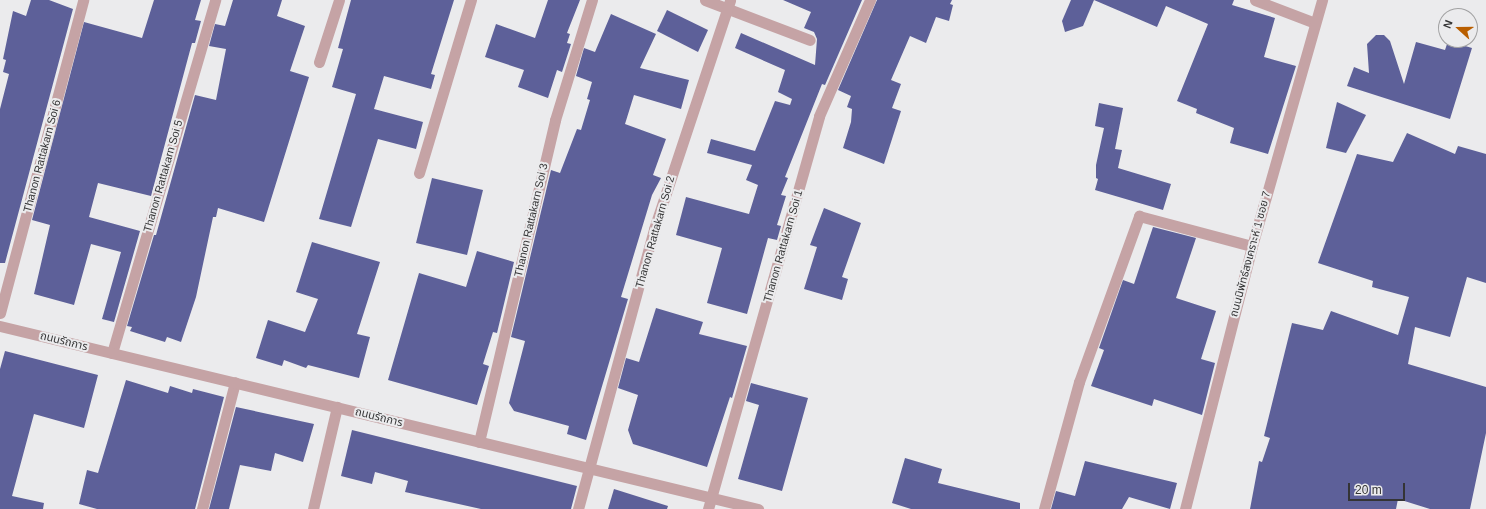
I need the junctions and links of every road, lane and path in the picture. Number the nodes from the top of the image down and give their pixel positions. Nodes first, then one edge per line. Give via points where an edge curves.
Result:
1 (83, 0) edge
2 (215, 0) edge
3 (339, 0) edge
4 (472, 0) edge
5 (592, 0) edge
6 (704, 0) edge
7 (870, 0) edge
8 (1255, 0) edge
9 (1322, 0) edge
10 (728, 4) edge
11 (1315, 22) junction
12 (810, 40) dead end
13 (319, 62) dead end
14 (419, 173) dead end
15 (1252, 246) junction
16 (0, 313) edge
17 (0, 326) edge
18 (112, 353) junction
19 (235, 382) junction
20 (337, 407) junction
21 (479, 442) junction
22 (590, 468) junction
23 (711, 497) junction
24 (202, 509) edge
25 (313, 509) edge
26 (578, 509) edge
27 (708, 509) edge
28 (758, 509) edge
29 (1044, 509) edge
30 (1184, 509) edge

1 - 16 street, Thanon Rattakarn Soi 6
2 - 18 street, Thanon Rattakarn Soi 5
3 - 13 street
4 - 14 street
5 - 21 street, Thanon Rattakarn Soi 3 via 555,120
6 - 10 street
7 - 23 street, Thanon Rattakarn Soi 1 via 820,116
8 - 11 street
9 - 11 street, ถนนนิพัทธ์สงเคราะห์ 1 ซอย 7
10 - 12 street
10 - 22 street, Thanon Rattakarn Soi 2 via 654,229
11 - 15 street, ถนนนิพัทธ์สงเคราะห์ 1 ซอย 7
15 - 29 street via 1139,216 1079,382
15 - 30 street, ถนนนิพัทธ์สงเคราะห์ 1 ซอย 7
17 - 18 street, ถนนรัถการ
18 - 19 street, ถนนรัถการ
19 - 20 street, ถนนรัถการ
19 - 24 street
20 - 21 street, ถนนรัถการ
20 - 25 street
21 - 22 street, ถนนรัถการ
22 - 23 street, ถนนรัถการ
22 - 26 street, Thanon Rattakarn Soi 2
23 - 27 street, Thanon Rattakarn Soi 1
23 - 28 street, ถนนรัถการ

